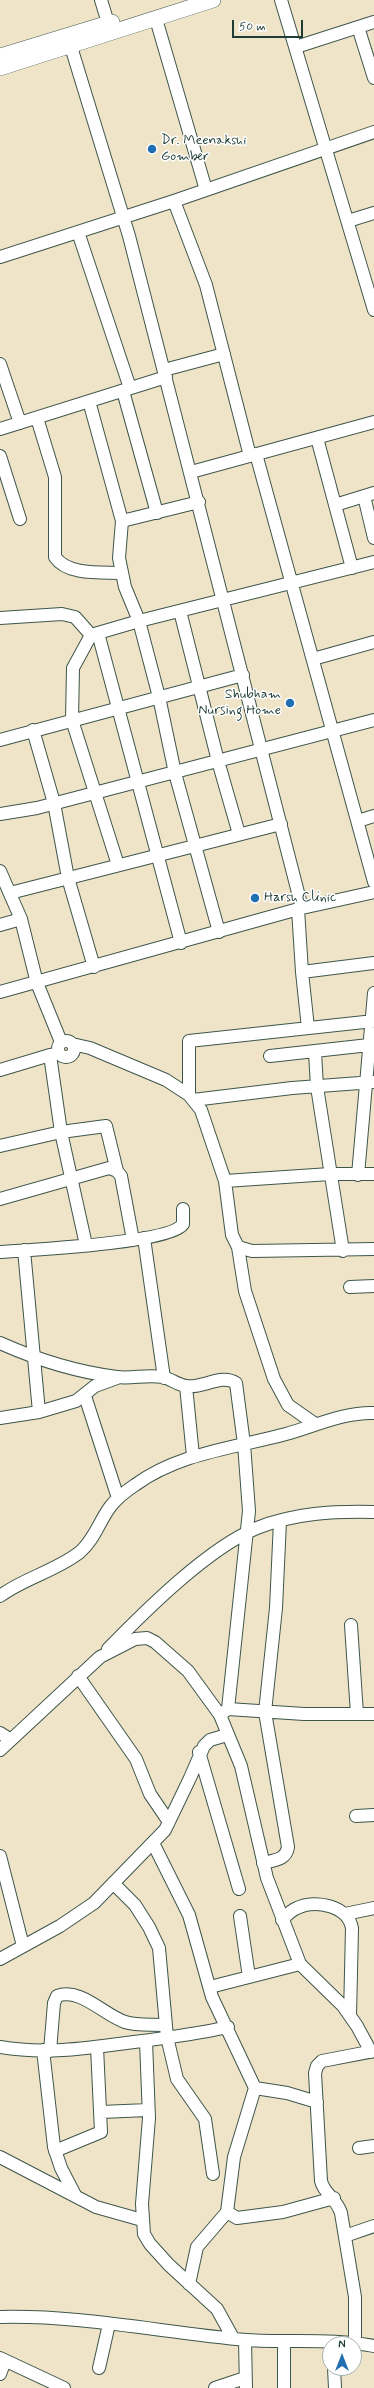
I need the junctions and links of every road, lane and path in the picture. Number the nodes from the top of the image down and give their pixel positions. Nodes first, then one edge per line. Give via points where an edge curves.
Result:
1 (101, 0) edge
2 (181, 0) edge
3 (213, 0) edge
4 (281, 0) edge
5 (156, 19) junction
6 (374, 22) edge
7 (108, 23) junction
8 (358, 27) junction
9 (69, 40) junction
10 (296, 47) junction
11 (0, 56) edge
12 (0, 68) edge
13 (374, 78) edge
14 (374, 132) edge
15 (326, 148) junction
16 (206, 190) junction
17 (174, 201) junction
18 (374, 213) edge
19 (123, 218) junction
20 (348, 221) junction
21 (78, 232) junction
22 (0, 257) edge
23 (374, 310) edge
24 (224, 354) junction
25 (0, 364) edge
26 (165, 373) junction
27 (126, 389) junction
28 (89, 401) junction
29 (37, 418) junction
30 (374, 422) edge
31 (20, 423) junction
32 (0, 429) edge
33 (317, 438) junction
34 (253, 455) junction
35 (0, 456) edge
36 (191, 472) junction
37 (369, 495) edge
38 (199, 502) junction
39 (335, 505) junction
40 (157, 512) junction
41 (20, 519) dead end
42 (122, 521) junction
43 (374, 538) edge
44 (374, 562) edge
45 (352, 568) junction
46 (122, 573) junction
47 (292, 584) junction
48 (224, 601) junction
49 (180, 611) junction
50 (0, 618) edge
51 (139, 621) junction
52 (95, 634) junction
53 (374, 642) edge
54 (314, 659) junction
55 (243, 675) junction
56 (200, 686) junction
57 (159, 697) junction
58 (118, 708) junction
59 (72, 720) junction
60 (374, 720) edge
61 (33, 730) junction
62 (334, 730) junction
63 (0, 740) edge
64 (262, 748) junction
65 (218, 761) junction
66 (175, 772) junction
67 (138, 782) junction
68 (93, 793) junction
69 (54, 803) junction
70 (0, 814) edge
71 (374, 816) edge
72 (358, 821) junction
73 (281, 824) junction
74 (239, 834) junction
75 (197, 845) junction
76 (157, 855) junction
77 (118, 865) junction
78 (0, 871) edge
79 (68, 878) junction
80 (374, 882) edge
81 (374, 892) edge
82 (10, 893) junction
83 (300, 909) junction
84 (21, 918) junction
85 (0, 925) edge
86 (219, 932) junction
87 (181, 943) junction
88 (374, 963) edge
89 (94, 967) junction
90 (302, 972) junction
91 (38, 983) junction
92 (0, 992) edge
93 (374, 993) edge
94 (372, 1021) edge
95 (308, 1028) junction
96 (369, 1045) junction
97 (60, 1048) junction
98 (315, 1052) junction
99 (270, 1056) dead end
100 (0, 1070) edge
101 (371, 1083) edge
102 (317, 1087) junction
103 (191, 1098) junction
104 (61, 1132) junction
105 (0, 1146) edge
106 (117, 1171) junction
107 (330, 1174) junction
108 (358, 1174) junction
109 (374, 1174) edge
110 (72, 1180) junction
111 (225, 1181) junction
112 (0, 1199) edge
113 (183, 1209) dead end
114 (139, 1239) junction
115 (86, 1245) junction
116 (238, 1247) junction
117 (374, 1249) edge
118 (24, 1250) junction
119 (343, 1250) junction
120 (0, 1252) edge
121 (374, 1286) edge
122 (350, 1287) dead end
123 (0, 1343) edge
124 (34, 1358) junction
125 (118, 1377) junction
126 (164, 1378) junction
127 (186, 1386) junction
128 (85, 1396) junction
129 (39, 1412) junction
130 (374, 1414) edge
131 (0, 1418) edge
132 (315, 1424) junction
133 (244, 1444) junction
134 (193, 1456) junction
135 (118, 1498) junction
136 (374, 1512) edge
137 (280, 1521) junction
138 (247, 1533) junction
139 (0, 1596) edge
140 (351, 1625) dead end
141 (100, 1658) junction
142 (78, 1676) junction
143 (224, 1712) junction
144 (265, 1712) junction
145 (357, 1714) junction
146 (374, 1714) edge
147 (0, 1733) edge
148 (227, 1735) junction
149 (11, 1740) junction
150 (0, 1750) edge
151 (199, 1752) junction
152 (356, 1816) dead end
153 (374, 1816) edge
154 (169, 1822) junction
155 (154, 1844) junction
156 (1, 1863) edge
157 (263, 1863) junction
158 (114, 1883) junction
159 (239, 1889) dead end
160 (374, 1908) edge
161 (346, 1914) junction
162 (240, 1916) dead end
163 (282, 1920) junction
164 (23, 1946) junction
165 (0, 1958) edge
166 (300, 1964) junction
167 (249, 1977) junction
168 (210, 1987) junction
169 (350, 2016) junction
170 (165, 2025) junction
171 (228, 2027) junction
172 (167, 2037) junction
173 (146, 2040) junction
174 (0, 2046) edge
175 (97, 2047) junction
176 (47, 2050) junction
177 (372, 2051) edge
178 (255, 2088) junction
179 (317, 2102) junction
180 (148, 2110) junction
181 (101, 2112) junction
182 (374, 2146) edge
183 (359, 2148) dead end
184 (55, 2151) junction
185 (0, 2157) edge
186 (213, 2174) dead end
187 (75, 2195) junction
188 (334, 2198) junction
189 (227, 2212) junction
190 (142, 2220) junction
191 (374, 2226) edge
192 (345, 2236) junction
193 (189, 2284) junction
194 (2, 2316) edge
195 (109, 2324) junction
196 (355, 2336) edge
197 (233, 2338) junction
198 (246, 2340) junction
199 (284, 2342) junction
200 (322, 2343) edge
201 (362, 2345) edge
202 (374, 2346) edge
203 (3, 2359) edge
204 (100, 2368) dead end
205 (0, 2374) edge
206 (334, 2376) edge
207 (246, 2383) edge
208 (58, 2386) edge
209 (215, 2388) edge
210 (284, 2388) edge
211 (335, 2388) edge

1 - 7 street
2 - 7 main road
3 - 5 main road
4 - 10 street
5 - 9 main road
5 - 16 street
6 - 8 street
7 - 9 main road
8 - 10 street
8 - 13 street
9 - 11 main road
9 - 12 main road
9 - 19 street
10 - 15 street
14 - 15 street
15 - 16 street
15 - 20 street
16 - 17 street
17 - 19 street
17 - 24 street via 206,285
18 - 20 street
19 - 21 street
19 - 26 street
20 - 23 street
21 - 22 street
21 - 27 street
24 - 26 street
24 - 34 street
25 - 31 street
26 - 27 street
26 - 36 street
27 - 28 street
27 - 40 street
28 - 29 street
28 - 42 street
29 - 31 street
29 - 46 street via 55,477 55,557 66,567 80,571
30 - 33 street
31 - 32 street
33 - 34 street
33 - 39 street
34 - 36 street
34 - 47 street
35 - 41 street
36 - 38 street
37 - 39 street
37 - 43 street
38 - 40 street
38 - 48 street
39 - 45 street
40 - 42 street
42 - 46 street via 118,558
44 - 45 street
45 - 47 street
46 - 51 street
47 - 48 street
47 - 54 street
48 - 49 street
48 - 55 street
49 - 51 street
49 - 56 street
50 - 52 street via 62,614 75,617
51 - 52 street
51 - 57 street
52 - 58 street
52 - 59 street via 73,668
53 - 54 street
54 - 62 street
55 - 56 street
55 - 64 street
56 - 57 street
56 - 65 street
57 - 58 street
57 - 66 street
58 - 59 street
58 - 67 street
59 - 61 street
59 - 68 street
60 - 62 street
61 - 63 street
61 - 69 street
62 - 64 street
62 - 72 street
64 - 65 street
64 - 73 street
65 - 66 street
65 - 74 street
66 - 67 street
66 - 75 street
67 - 68 street
67 - 76 street
68 - 69 street
68 - 77 street
69 - 70 street
69 - 79 street
71 - 72 street
72 - 80 street
73 - 74 street
73 - 83 street
74 - 75 street
75 - 76 street
75 - 86 street
76 - 77 street
76 - 87 street
77 - 79 street
78 - 82 street
79 - 82 street
79 - 89 street
81 - 83 street
82 - 84 street
83 - 86 street
83 - 90 street
84 - 85 street
84 - 91 street
86 - 87 street
87 - 89 street
88 - 90 street
89 - 91 street
90 - 95 street
91 - 92 street
91 - 97 street
93 - 94 street
94 - 95 street
94 - 96 street
95 - 103 street via 189,1041
96 - 98 street
96 - 101 street
97 - 100 street
97 - 103 street via 90,1048 166,1080
97 - 104 street
98 - 99 street
98 - 102 street
101 - 102 street
101 - 108 street
102 - 103 street
102 - 107 street
103 - 111 street via 201,1110
104 - 105 street
104 - 106 street via 106,1126
104 - 110 street
106 - 110 street via 109,1168
106 - 114 street via 121,1176
107 - 108 street
107 - 111 street
107 - 119 street
108 - 109 street
110 - 112 street
110 - 115 street
111 - 116 street via 232,1235
113 - 114 street via 184,1219 181,1228
114 - 115 street
114 - 126 street
115 - 118 street
116 - 119 street via 252,1251
116 - 132 street via 245,1291 274,1379 288,1405
117 - 119 street
118 - 120 street
118 - 124 street
121 - 122 street
123 - 124 street
124 - 125 street via 63,1367
124 - 129 street
125 - 126 street
125 - 128 street via 95,1386
126 - 127 street
127 - 133 street via 222,1380 236,1383
127 - 134 street
128 - 129 street
128 - 135 street
129 - 131 street
130 - 132 street via 364,1413
132 - 133 street via 287,1434
133 - 134 street
133 - 138 street via 249,1512
134 - 135 street via 155,1472
135 - 139 street via 80,1552
136 - 137 street via 324,1512
137 - 138 street
137 - 144 street via 276,1608
138 - 141 street via 203,1562 134,1623
138 - 143 street
140 - 145 street
141 - 142 street
141 - 143 street via 135,1639 151,1639 188,1671
142 - 149 street
142 - 154 street via 136,1759 150,1794
143 - 144 street
143 - 148 street
144 - 145 street
144 - 157 street via 288,1847 283,1858
145 - 146 street
147 - 149 street
148 - 151 street via 210,1740
148 - 157 street via 241,1766
149 - 150 street
151 - 154 street
151 - 159 street
152 - 153 street
154 - 155 street
155 - 158 street
155 - 168 street via 189,1915
156 - 164 street
157 - 163 street
158 - 164 street via 94,1903 60,1926
158 - 170 street via 135,1905 159,1948
160 - 161 street
161 - 163 street via 334,1908 310,1905 290,1911
161 - 169 street via 352,1928
162 - 167 street
163 - 166 street
164 - 165 street
166 - 167 street
166 - 169 street via 331,1993
167 - 168 street
168 - 171 street
169 - 177 street
170 - 172 street
170 - 176 street via 125,2022 93,2004 63,1993 57,1996 54,2003
171 - 172 street
171 - 178 street
172 - 173 street
172 - 186 street via 177,2079 205,2119
173 - 175 street
173 - 180 street
174 - 176 street via 17,2050
175 - 176 street
175 - 181 street
176 - 184 street
177 - 179 street via 322,2061 315,2073
178 - 179 street via 287,2093
178 - 189 street via 234,2157
179 - 188 street via 321,2181 323,2187
180 - 181 street
180 - 190 street
181 - 184 street via 101,2132
182 - 183 street
184 - 187 street
185 - 187 street
187 - 190 street via 96,2207
188 - 189 street via 283,2212 237,2218
188 - 192 street via 339,2206
189 - 193 street via 197,2247
190 - 193 street via 144,2234 150,2244
191 - 192 street
192 - 196 street via 355,2297
193 - 197 street via 217,2309
194 - 195 street
195 - 197 street
195 - 204 street
197 - 198 street
198 - 199 street
198 - 207 street
199 - 200 street
199 - 210 street
201 - 202 street
203 - 205 street
203 - 208 street
206 - 211 street
207 - 209 street

